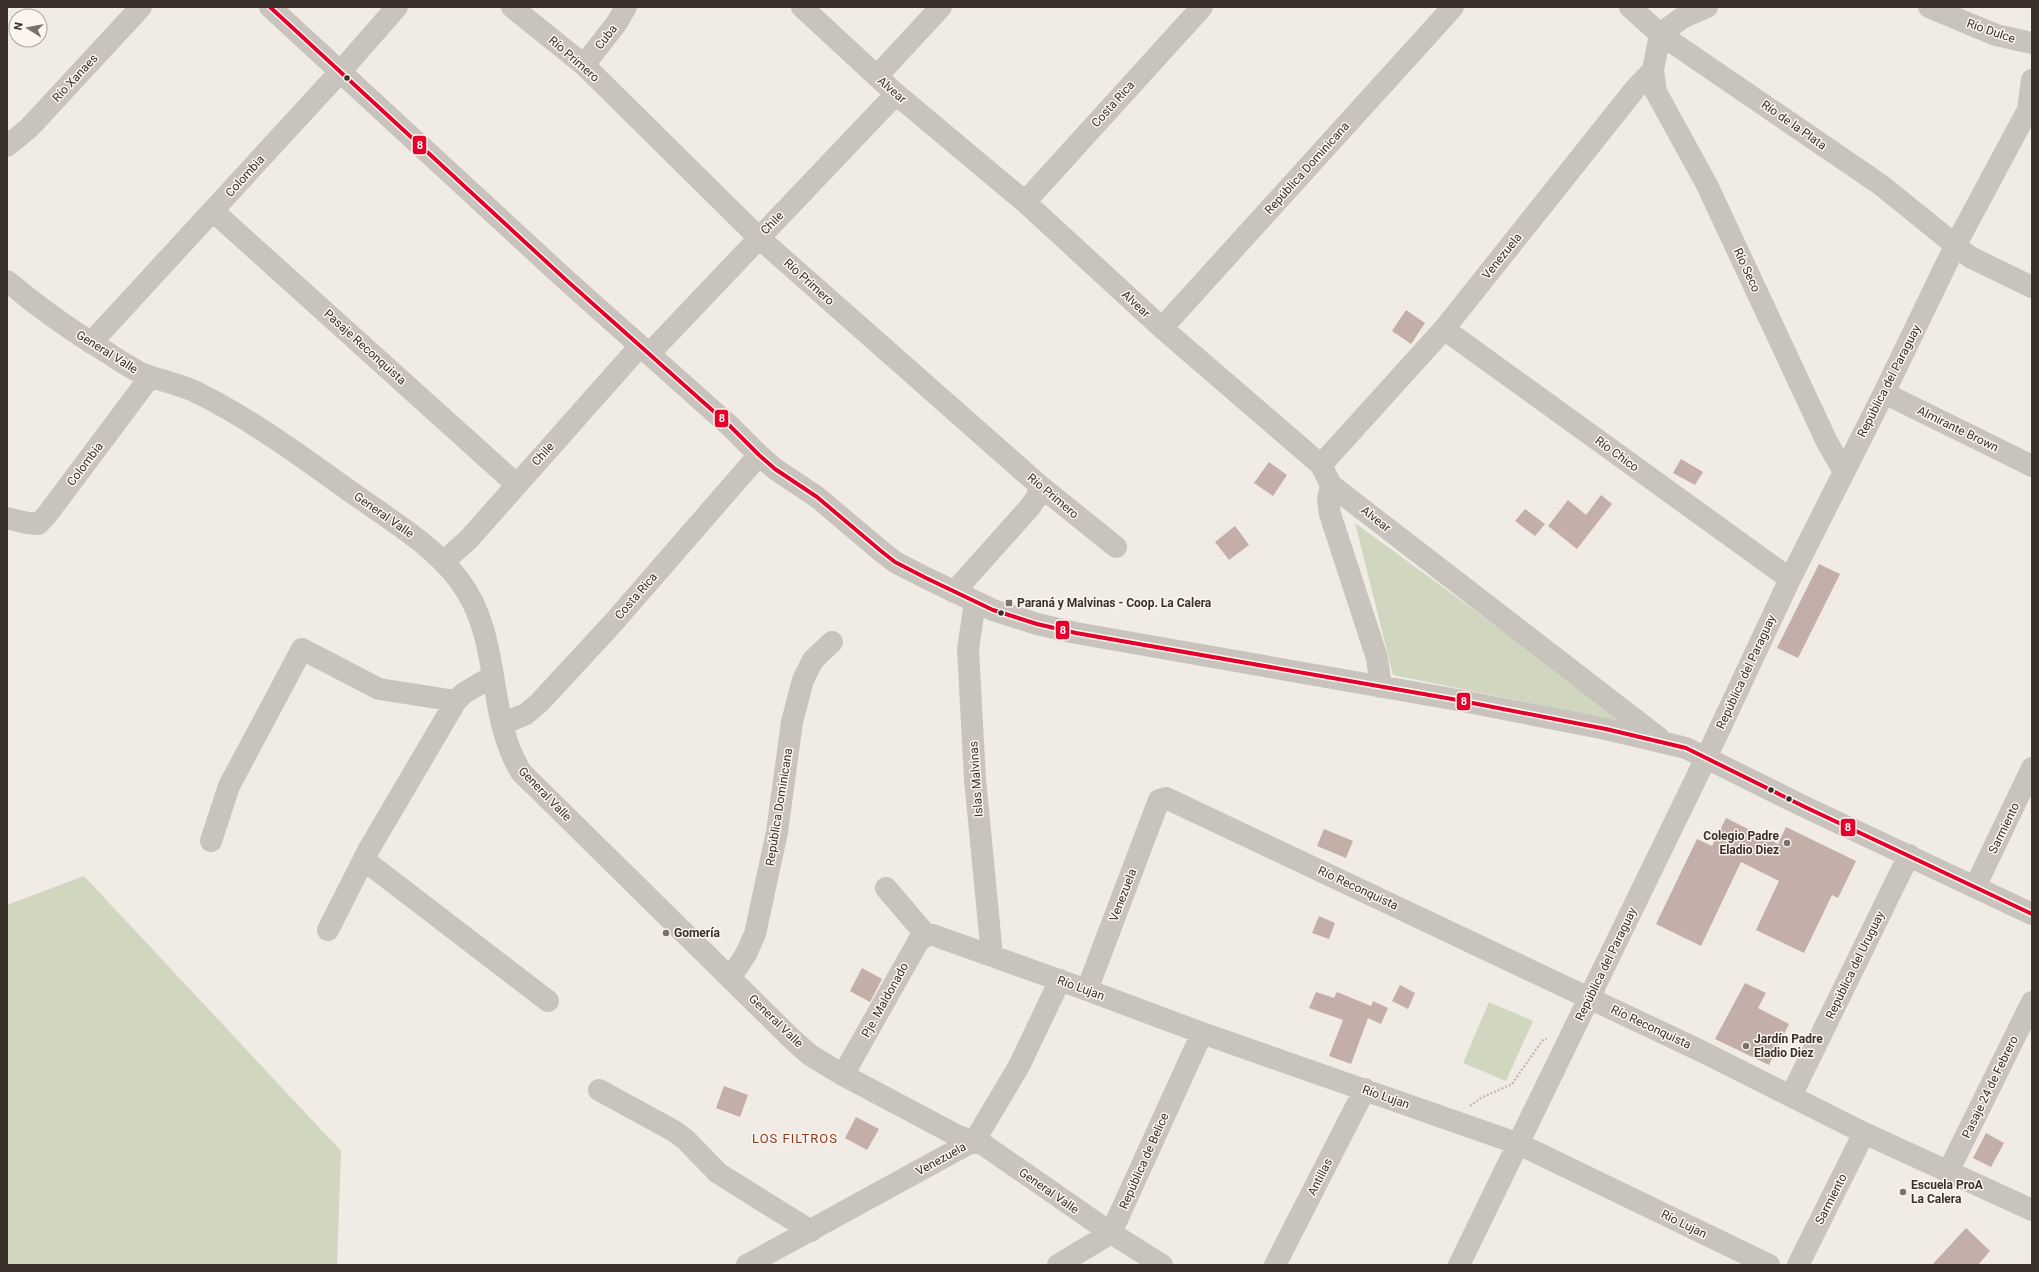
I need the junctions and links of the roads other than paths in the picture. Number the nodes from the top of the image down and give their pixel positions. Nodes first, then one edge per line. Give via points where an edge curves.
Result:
1 (141, 7) edge
2 (270, 7) edge
3 (397, 7) edge
4 (512, 7) edge
5 (626, 7) edge
6 (802, 7) edge
7 (941, 7) edge
8 (1202, 7) edge
9 (1453, 7) edge
10 (1630, 7) edge
11 (1707, 7) edge
12 (1929, 7) edge
13 (1660, 34) junction
14 (2032, 43) edge
15 (584, 65) junction
16 (1653, 70) junction
17 (340, 72) junction
18 (877, 76) junction
19 (2032, 80) edge
20 (896, 94) junction
21 (2030, 111) edge
22 (7, 146) edge
23 (1025, 202) junction
24 (214, 211) junction
25 (758, 237) junction
26 (1955, 246) junction
27 (7, 281) edge
28 (2032, 288) edge
29 (1162, 328) junction
30 (1444, 329) junction
31 (91, 343) junction
32 (645, 350) junction
33 (150, 377) junction
34 (1884, 393) junction
35 (759, 455) junction
36 (1321, 465) junction
37 (2032, 466) edge
38 (1843, 470) junction
39 (516, 484) junction
40 (1039, 485) junction
41 (1331, 485) junction
42 (7, 518) edge
43 (1116, 547) dead end
44 (444, 561) junction
45 (1790, 579) junction
46 (954, 592) junction
47 (975, 602) junction
48 (832, 642) dead end
49 (493, 676) junction
50 (1381, 687) junction
51 (456, 701) junction
52 (502, 724) junction
53 (1665, 742) junction
54 (1706, 758) junction
55 (2032, 768) edge
56 (1159, 800) joint
57 (211, 841) dead end
58 (1909, 855) junction
59 (364, 860) junction
60 (1975, 887) junction
61 (886, 888) dead end
62 (2032, 914) edge
63 (328, 930) dead end
64 (930, 936) junction
65 (992, 956) junction
66 (731, 977) junction
67 (1060, 980) junction
68 (1087, 990) junction
69 (1590, 998) junction
70 (548, 1001) dead end
71 (2032, 1002) edge
72 (1202, 1033) junction
73 (843, 1075) junction
74 (1365, 1089) junction
75 (599, 1090) dead end
76 (1791, 1096) junction
77 (1864, 1133) junction
78 (975, 1140) junction
79 (1519, 1144) junction
80 (1948, 1172) junction
81 (2032, 1210) edge
82 (811, 1231) junction
83 (1111, 1233) junction
84 (747, 1265) edge
85 (1058, 1265) edge
86 (1162, 1265) edge
87 (1275, 1265) edge
88 (1459, 1265) edge
89 (1769, 1265) edge
90 (1798, 1265) edge

1 - 22 street, Río Xanaes via 29,128
2 - 17 street
3 - 17 street, Colombia
4 - 15 street, Río Primero
5 - 15 street, Cuba
6 - 18 street, Alvear
7 - 18 street
8 - 23 street, Costa Rica
9 - 29 street, República Dominicana
10 - 13 street, Río de la Plata
11 - 13 street via 1682,18
12 - 14 street, Río Dulce via 1996,35
13 - 16 street
13 - 26 street, Río de la Plata via 1881,185
15 - 25 street, Río Primero
16 - 30 street, Venezuela
16 - 38 street, Río Seco via 1656,92 1707,185 1823,435
17 - 24 street, Colombia
17 - 32 street
18 - 20 street, Alvear
19 - 21 street, República del Paraguay
20 - 23 street, Alvear
20 - 25 street, Chile
21 - 26 street, República del Paraguay
23 - 29 street, Alvear
24 - 31 street, Colombia
24 - 39 street, Pasaje Reconquista
25 - 32 street, Chile
25 - 40 street, Río Primero
26 - 28 street, Río de la Plata via 1970,257
26 - 34 street, República del Paraguay
27 - 31 street, General Valle
29 - 36 street, Alvear
30 - 36 street, Venezuela
30 - 45 street, Río Chico
31 - 33 street, General Valle
32 - 35 street
32 - 39 street, Chile
33 - 42 street, Colombia via 38,524
33 - 44 street, General Valle via 179,385 230,410 301,457
34 - 37 street, Almirante Brown
34 - 38 street, República del Paraguay
35 - 46 street via 817,497 895,562
35 - 52 street, Costa Rica via 613,624 540,702 526,714
36 - 41 street, Alvear
38 - 45 street, República del Paraguay
39 - 44 street, Chile via 468,540
40 - 43 street, Río Primero
40 - 46 street via 1037,497 1030,507
41 - 50 street via 1328,500 1330,514 1377,658
41 - 53 street, Alvear
44 - 49 street, General Valle via 475,604 486,632
45 - 54 street, República del Paraguay
46 - 47 street
47 - 50 street via 1037,624 1076,633
47 - 65 street, Islas Malvinas via 968,649 975,779
48 - 66 street, República Dominicana via 813,660 803,680 792,722 777,832 755,934
49 - 51 street via 464,693
49 - 52 street, General Valle
50 - 53 street
51 - 57 street via 379,689 302,649 229,786
51 - 59 street
52 - 66 street, General Valle via 511,755 521,772
53 - 54 street, Alvear via 1686,748
54 - 58 street, Alvear
54 - 69 street, República del Paraguay
55 - 60 street, Sarmiento
56 - 68 street, Venezuela
56 - 69 street, Río Reconquista via 1166,798
58 - 60 street, Alvear
58 - 76 street, República del Uruguay
59 - 63 street
59 - 70 street
60 - 62 street, Alvear
61 - 64 street
64 - 65 street, Río Lujan
64 - 73 street, Pje. Maldonado via 918,942
65 - 67 street, Río Lujan
66 - 73 street, General Valle via 810,1055
67 - 68 street, Río Lujan
67 - 78 street, Venezuela via 1019,1066
68 - 72 street, Río Lujan
69 - 76 street, Río Reconquista
69 - 79 street, República del Paraguay
71 - 80 street, Pasaje 24 de Febrero
72 - 74 street, Río Lujan
72 - 83 street, República de Belice
73 - 78 street, General Valle via 956,1135
74 - 79 street, Río Lujan
74 - 87 street, Antillas
75 - 82 street via 674,1131 718,1173
76 - 77 street, Río Reconquista
77 - 80 street, Río Reconquista
77 - 90 street, Sarmiento
78 - 82 street, Venezuela
78 - 83 street, General Valle
79 - 88 street, República del Paraguay
79 - 89 street, Río Lujan
80 - 81 street, Río Reconquista
82 - 84 street, Venezuela
83 - 85 street
83 - 86 street, General Valle

